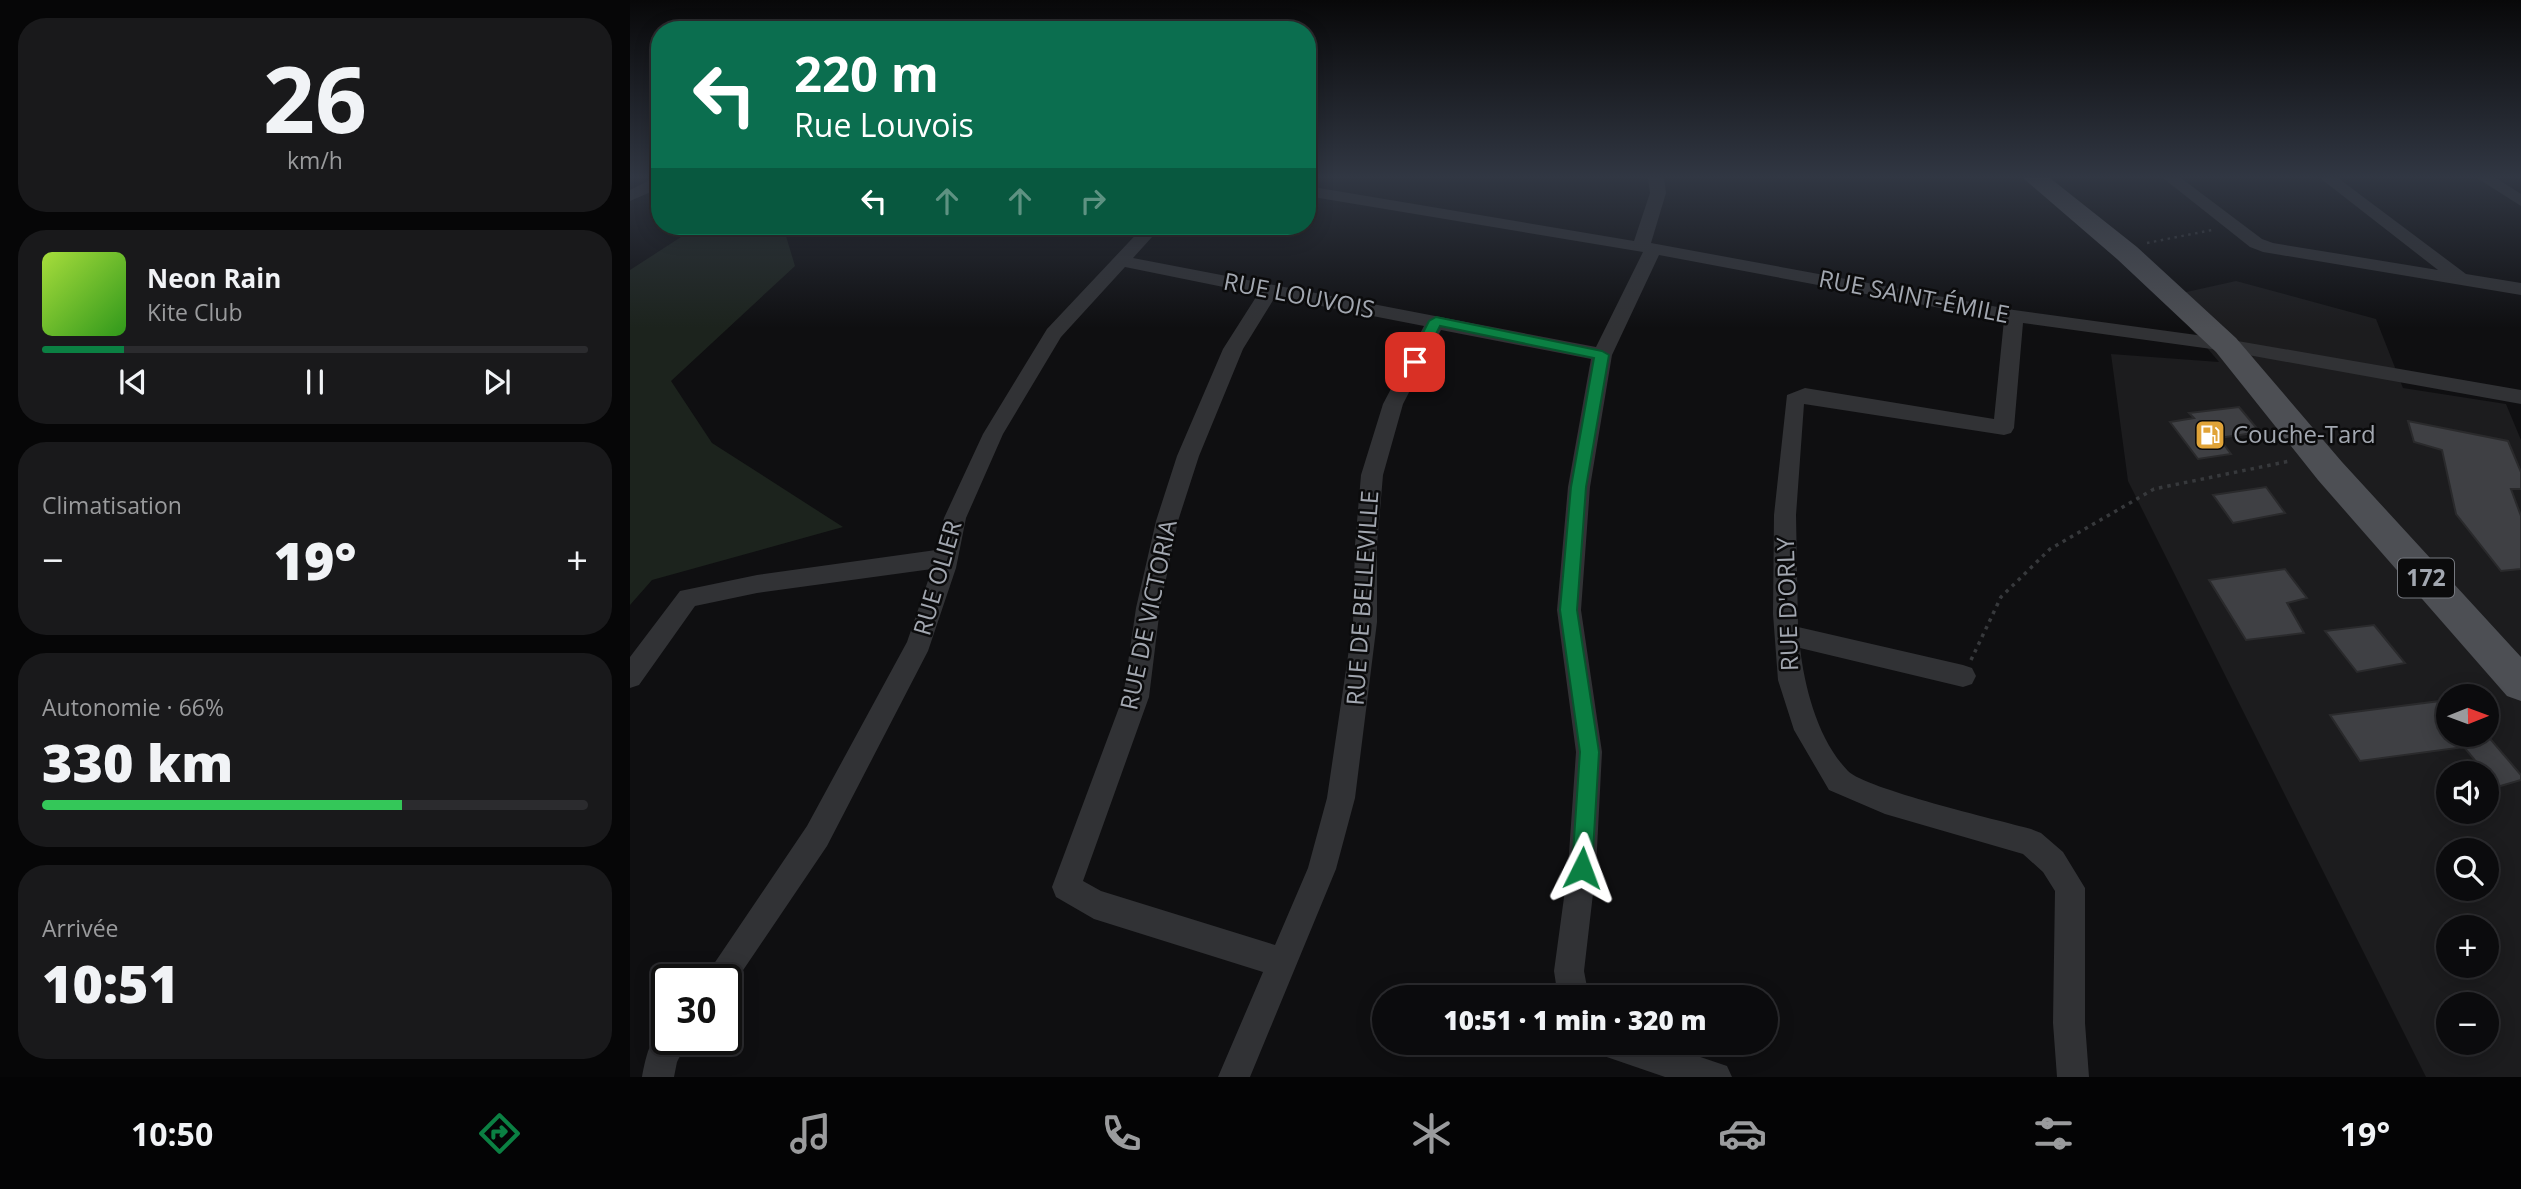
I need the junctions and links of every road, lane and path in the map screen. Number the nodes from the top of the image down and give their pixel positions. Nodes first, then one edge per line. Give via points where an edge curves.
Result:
1 (1529, 228) edge
2 (1651, 228) edge
3 (2097, 228) edge
4 (2221, 228) edge
5 (2236, 228) edge
6 (2395, 228) edge
7 (1145, 235) edge
8 (1647, 248) junction
9 (2121, 248) junction
10 (1120, 261) junction
11 (2462, 279) junction
12 (2521, 289) edge
13 (1269, 291) junction
14 (2014, 316) junction
15 (1436, 321) junction
16 (2226, 345) junction
17 (1602, 355) junction
18 (2521, 397) edge
19 (2316, 455) junction
20 (946, 558) junction
21 (1786, 634) junction
22 (1964, 676) joint
23 (630, 677) edge
24 (2521, 684) edge
25 (1283, 963) junction
26 (729, 964) edge
27 (1572, 985) edge
28 (663, 1055) edge
29 (1647, 1055) edge
30 (658, 1077) edge
31 (1234, 1077) edge
32 (1716, 1077) edge
33 (2073, 1077) edge

1 - 8 street, RUE SAINT-ÉMILE
2 - 8 street
3 - 9 main road, 172
4 - 9 path
5 - 11 street via 2269,248
6 - 11 street
7 - 10 street, RUE OLIER
8 - 14 street, RUE SAINT-ÉMILE
8 - 17 street
9 - 16 main road, 172
10 - 13 street, RUE LOUVOIS
10 - 20 street, RUE OLIER via 1054,334 993,434 965,491
11 - 12 street
13 - 15 street, RUE LOUVOIS
13 - 25 street, RUE DE VICTORIA via 1233,349 1188,456 1167,521 1136,697 1066,887 1094,905
14 - 16 street, RUE SAINT-ÉMILE
14 - 21 street, RUE D'ORLY via 2004,428 1805,395 1794,400 1785,515
15 - 17 street, RUE LOUVOIS
15 - 25 street, RUE DE BELLEVILLE via 1394,404 1372,475 1365,622 1341,798 1322,869
16 - 18 street, RUE SAINT-ÉMILE
16 - 19 main road, 172
17 - 27 street via 1579,487 1569,610 1589,752 1582,868 1569,971
19 - 22 path via 2154,489 2050,549 2001,597
19 - 24 main road, 172
20 - 23 street via 688,598
20 - 26 street, RUE OLIER via 923,636 852,775 817,836
21 - 22 street
21 - 33 street, RUE D'ORLY via 1791,680 1807,730 1839,781 1885,801 2031,843 2053,862 2070,888
25 - 31 street, RUE DE BELLEVILLE
28 - 30 street
29 - 32 street

